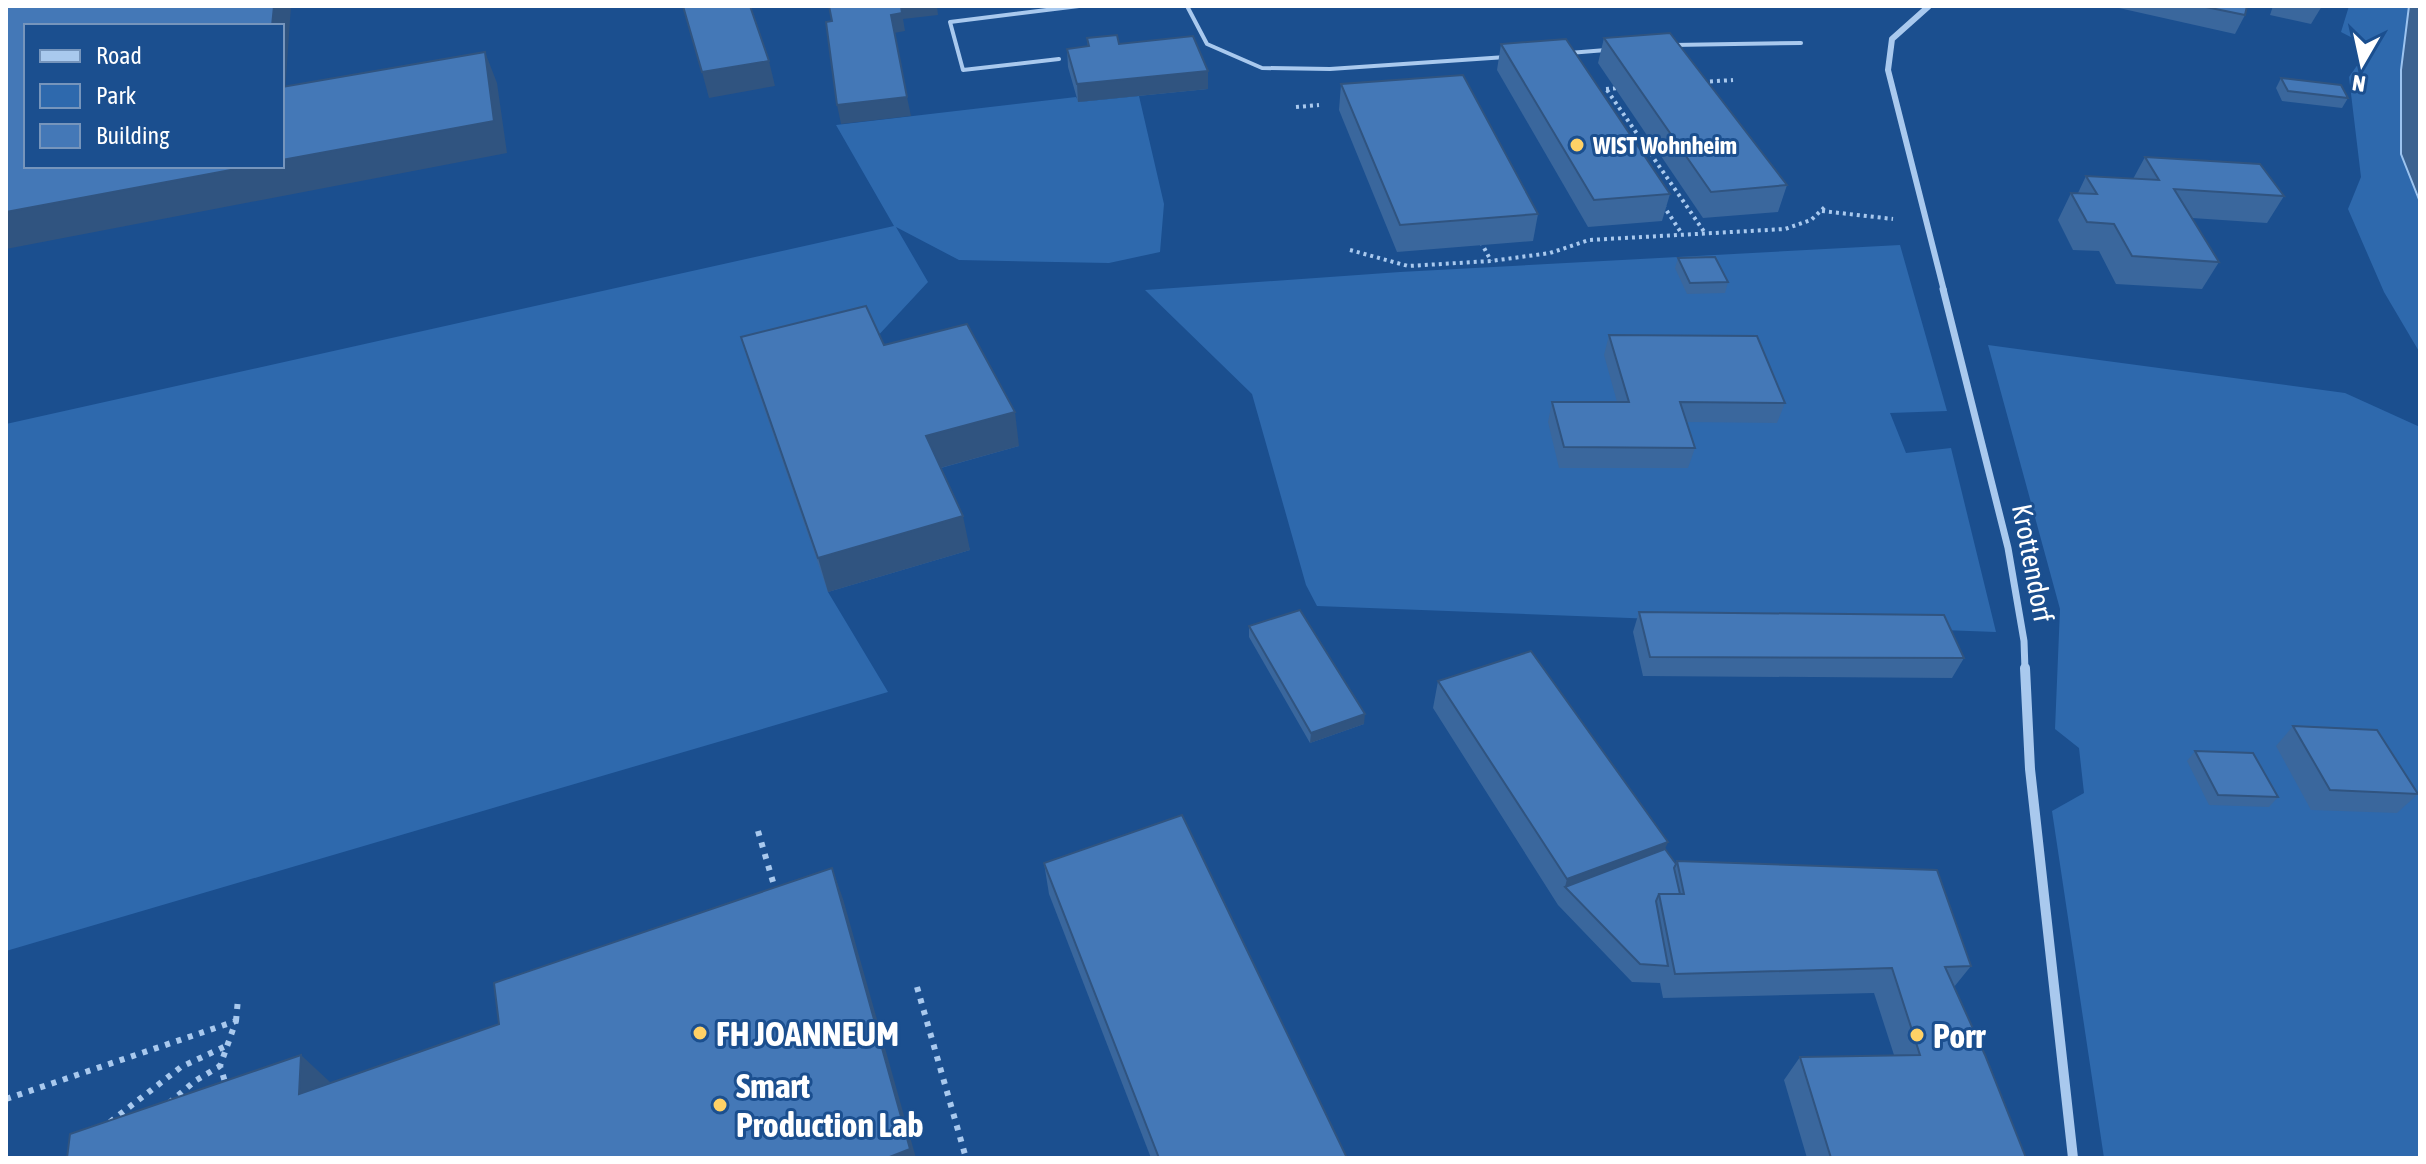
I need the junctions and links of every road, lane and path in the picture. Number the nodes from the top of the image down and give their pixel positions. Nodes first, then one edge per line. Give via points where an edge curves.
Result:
1 (1079, 6) edge
2 (1187, 6) edge
3 (1929, 6) edge
4 (1801, 43) dead end
5 (1670, 45) edge
6 (1611, 50) edge
7 (1568, 53) edge
8 (1509, 57) edge
9 (1059, 59) dead end
10 (1744, 80) dead end
11 (1698, 83) edge
12 (1622, 88) edge
13 (1615, 102) junction
14 (1606, 103) edge
15 (1325, 104) dead end
16 (1296, 107) dead end
17 (1673, 186) junction
18 (1662, 187) edge
19 (1658, 197) edge
20 (1827, 205) dead end
21 (1822, 211) junction
22 (1885, 218) dead end
23 (1476, 231) edge
24 (1705, 233) junction
25 (1682, 234) junction
26 (1350, 250) dead end
27 (1491, 261) junction
28 (758, 831) dead end
29 (780, 905) edge
30 (917, 987) dead end
31 (238, 999) dead end
32 (236, 1021) junction
33 (229, 1044) junction
34 (220, 1066) junction
35 (228, 1091) edge
36 (6, 1099) edge
37 (162, 1108) edge
38 (99, 1131) edge
39 (966, 1158) edge
40 (2073, 1158) edge

1 - 9 lane via 950,22 963,70
2 - 8 lane via 1207,44 1262,68 1330,69
3 - 40 street, Krottendorf via 1892,39 1888,70 2008,548 2021,626 2030,769
4 - 5 lane
6 - 7 lane
10 - 11 path
12 - 13 path via 1606,89
13 - 14 path
13 - 17 path
15 - 16 path
17 - 18 path
17 - 24 path
19 - 25 path
20 - 21 path
21 - 22 path
21 - 24 path via 1785,229
23 - 27 path
24 - 25 path
25 - 27 path via 1589,240 1550,253
26 - 27 path via 1408,266
28 - 29 path
30 - 39 path
31 - 32 path
32 - 33 path
32 - 36 path
33 - 34 path
33 - 38 path via 181,1067
34 - 35 path
34 - 37 path

